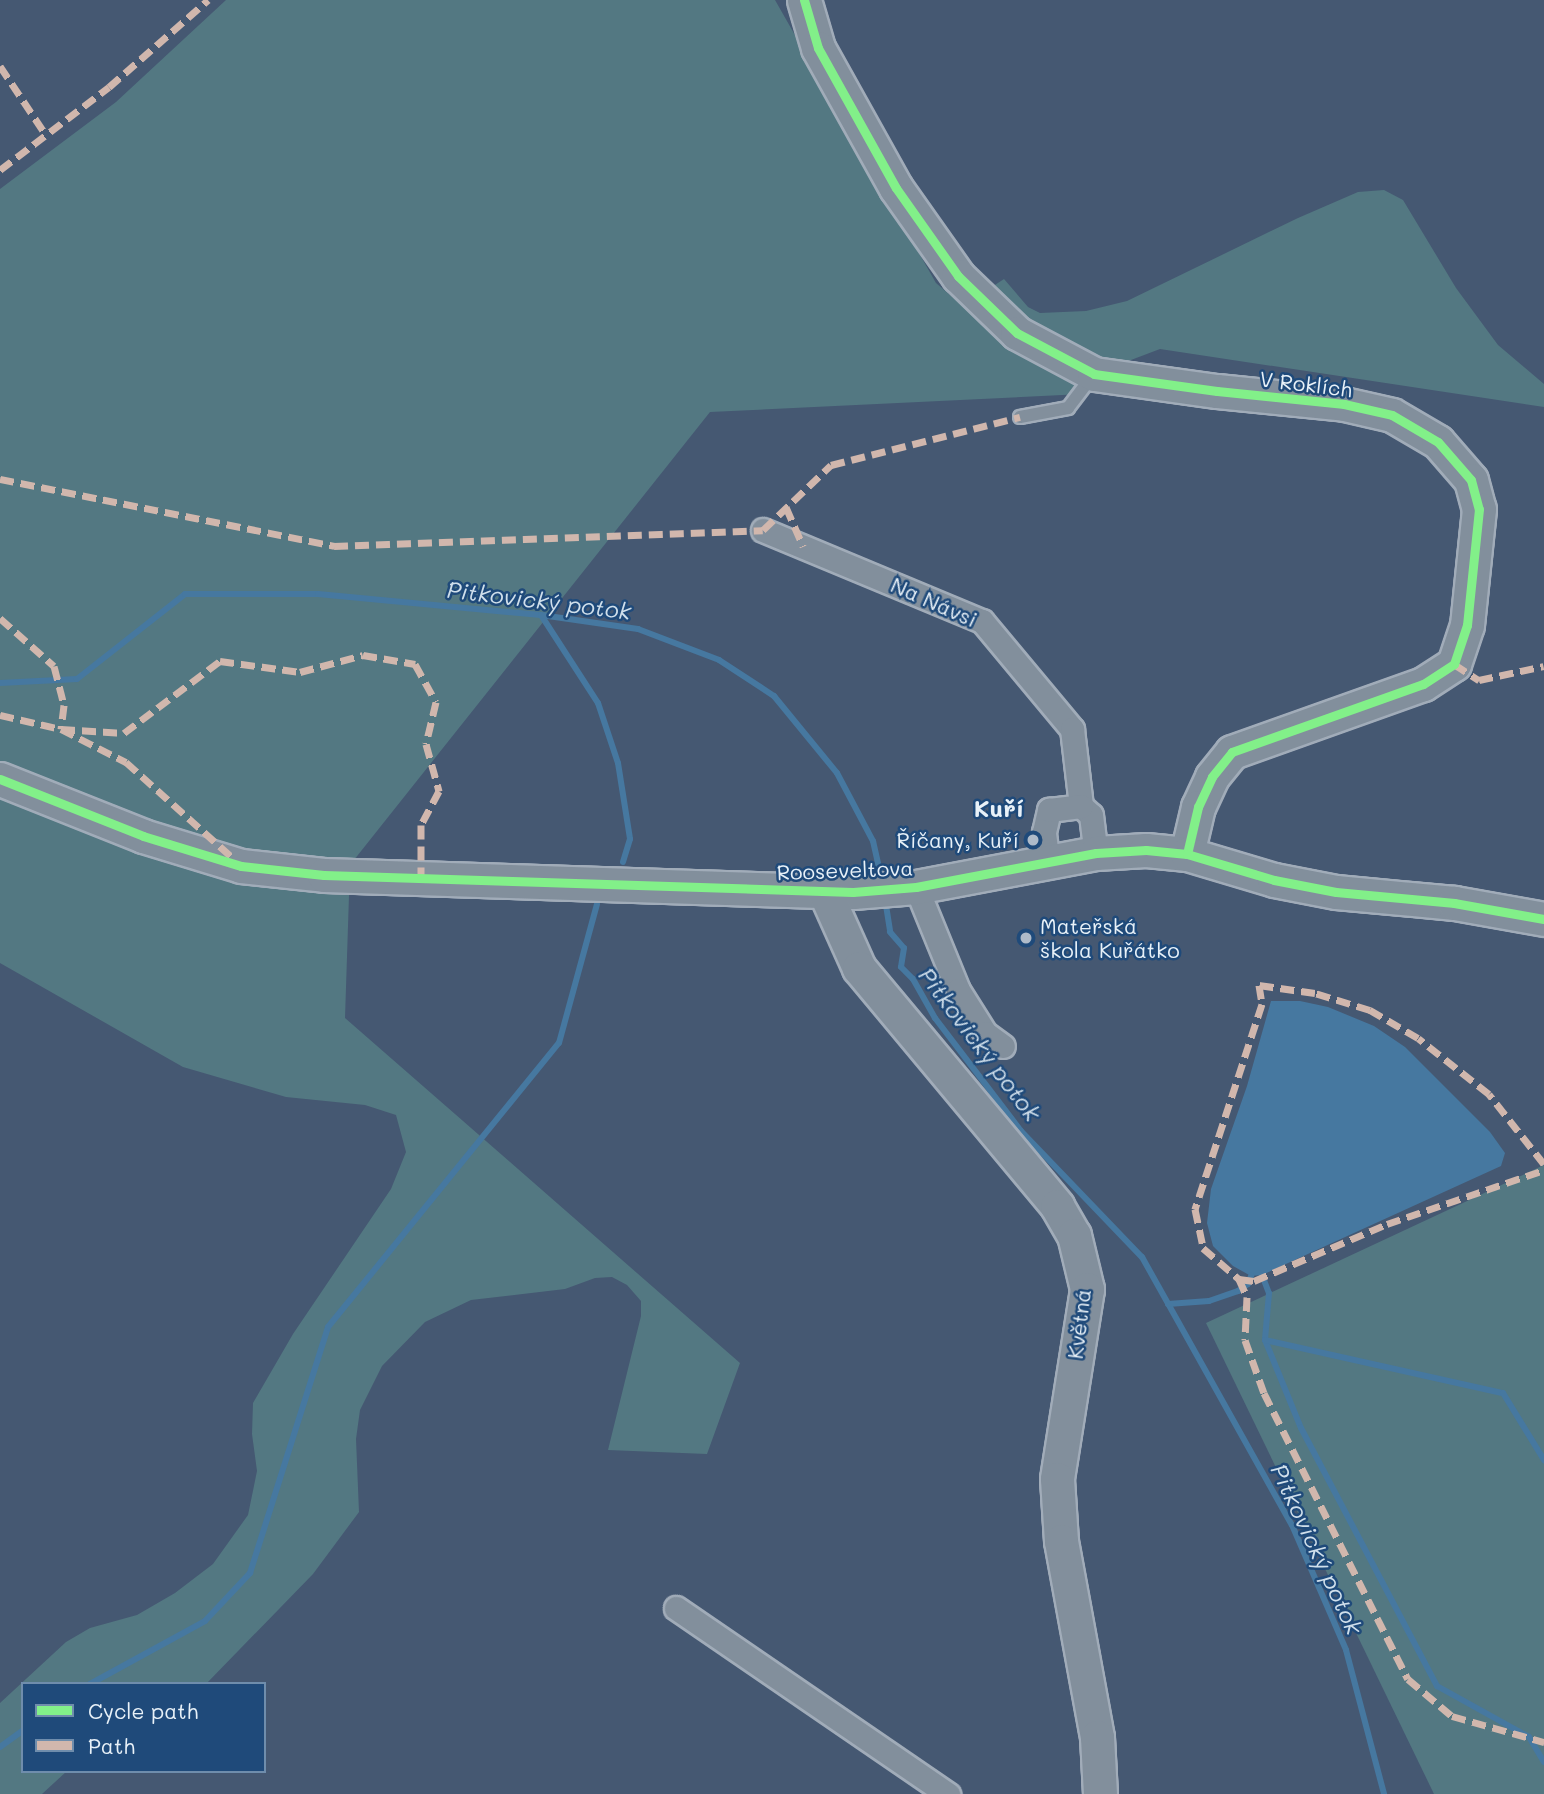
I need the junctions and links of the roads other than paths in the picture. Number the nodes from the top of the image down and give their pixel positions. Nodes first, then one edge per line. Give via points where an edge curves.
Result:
1 (804, 0) edge
2 (1094, 374) junction
3 (1020, 416) dead end
4 (763, 530) dead end
5 (0, 779) edge
6 (1081, 806) junction
7 (1096, 853) junction
8 (1187, 854) junction
9 (1048, 862) junction
10 (908, 888) junction
11 (839, 892) junction
12 (1544, 919) edge
13 (1003, 1046) dead end
14 (676, 1608) dead end
15 (948, 1794) edge
16 (1100, 1794) edge

1 - 2 street, V Roklích via 818,48 897,188 958,276 1017,334
2 - 3 lane via 1068,408
2 - 8 street, V Roklích via 1344,404 1392,415 1438,442 1471,480 1479,509 1467,625 1454,664 1423,684 1232,752 1212,777 1198,807
4 - 6 street, Na Návsi via 982,621 1072,729
5 - 11 street, Rooseveltova via 143,835 241,866 324,875
6 - 7 street, Na Návsi via 1091,815
6 - 9 street via 1049,810 1044,832
7 - 8 street, Rooseveltova via 1146,850
7 - 9 street, Rooseveltova
8 - 12 street, Rooseveltova via 1274,880 1336,892 1454,903
9 - 10 street, Rooseveltova
10 - 11 street, Rooseveltova
10 - 13 street via 958,990 985,1033
11 - 16 street, Květná via 859,968 1057,1206 1074,1235 1087,1289 1057,1479 1061,1541 1097,1737
14 - 15 street

